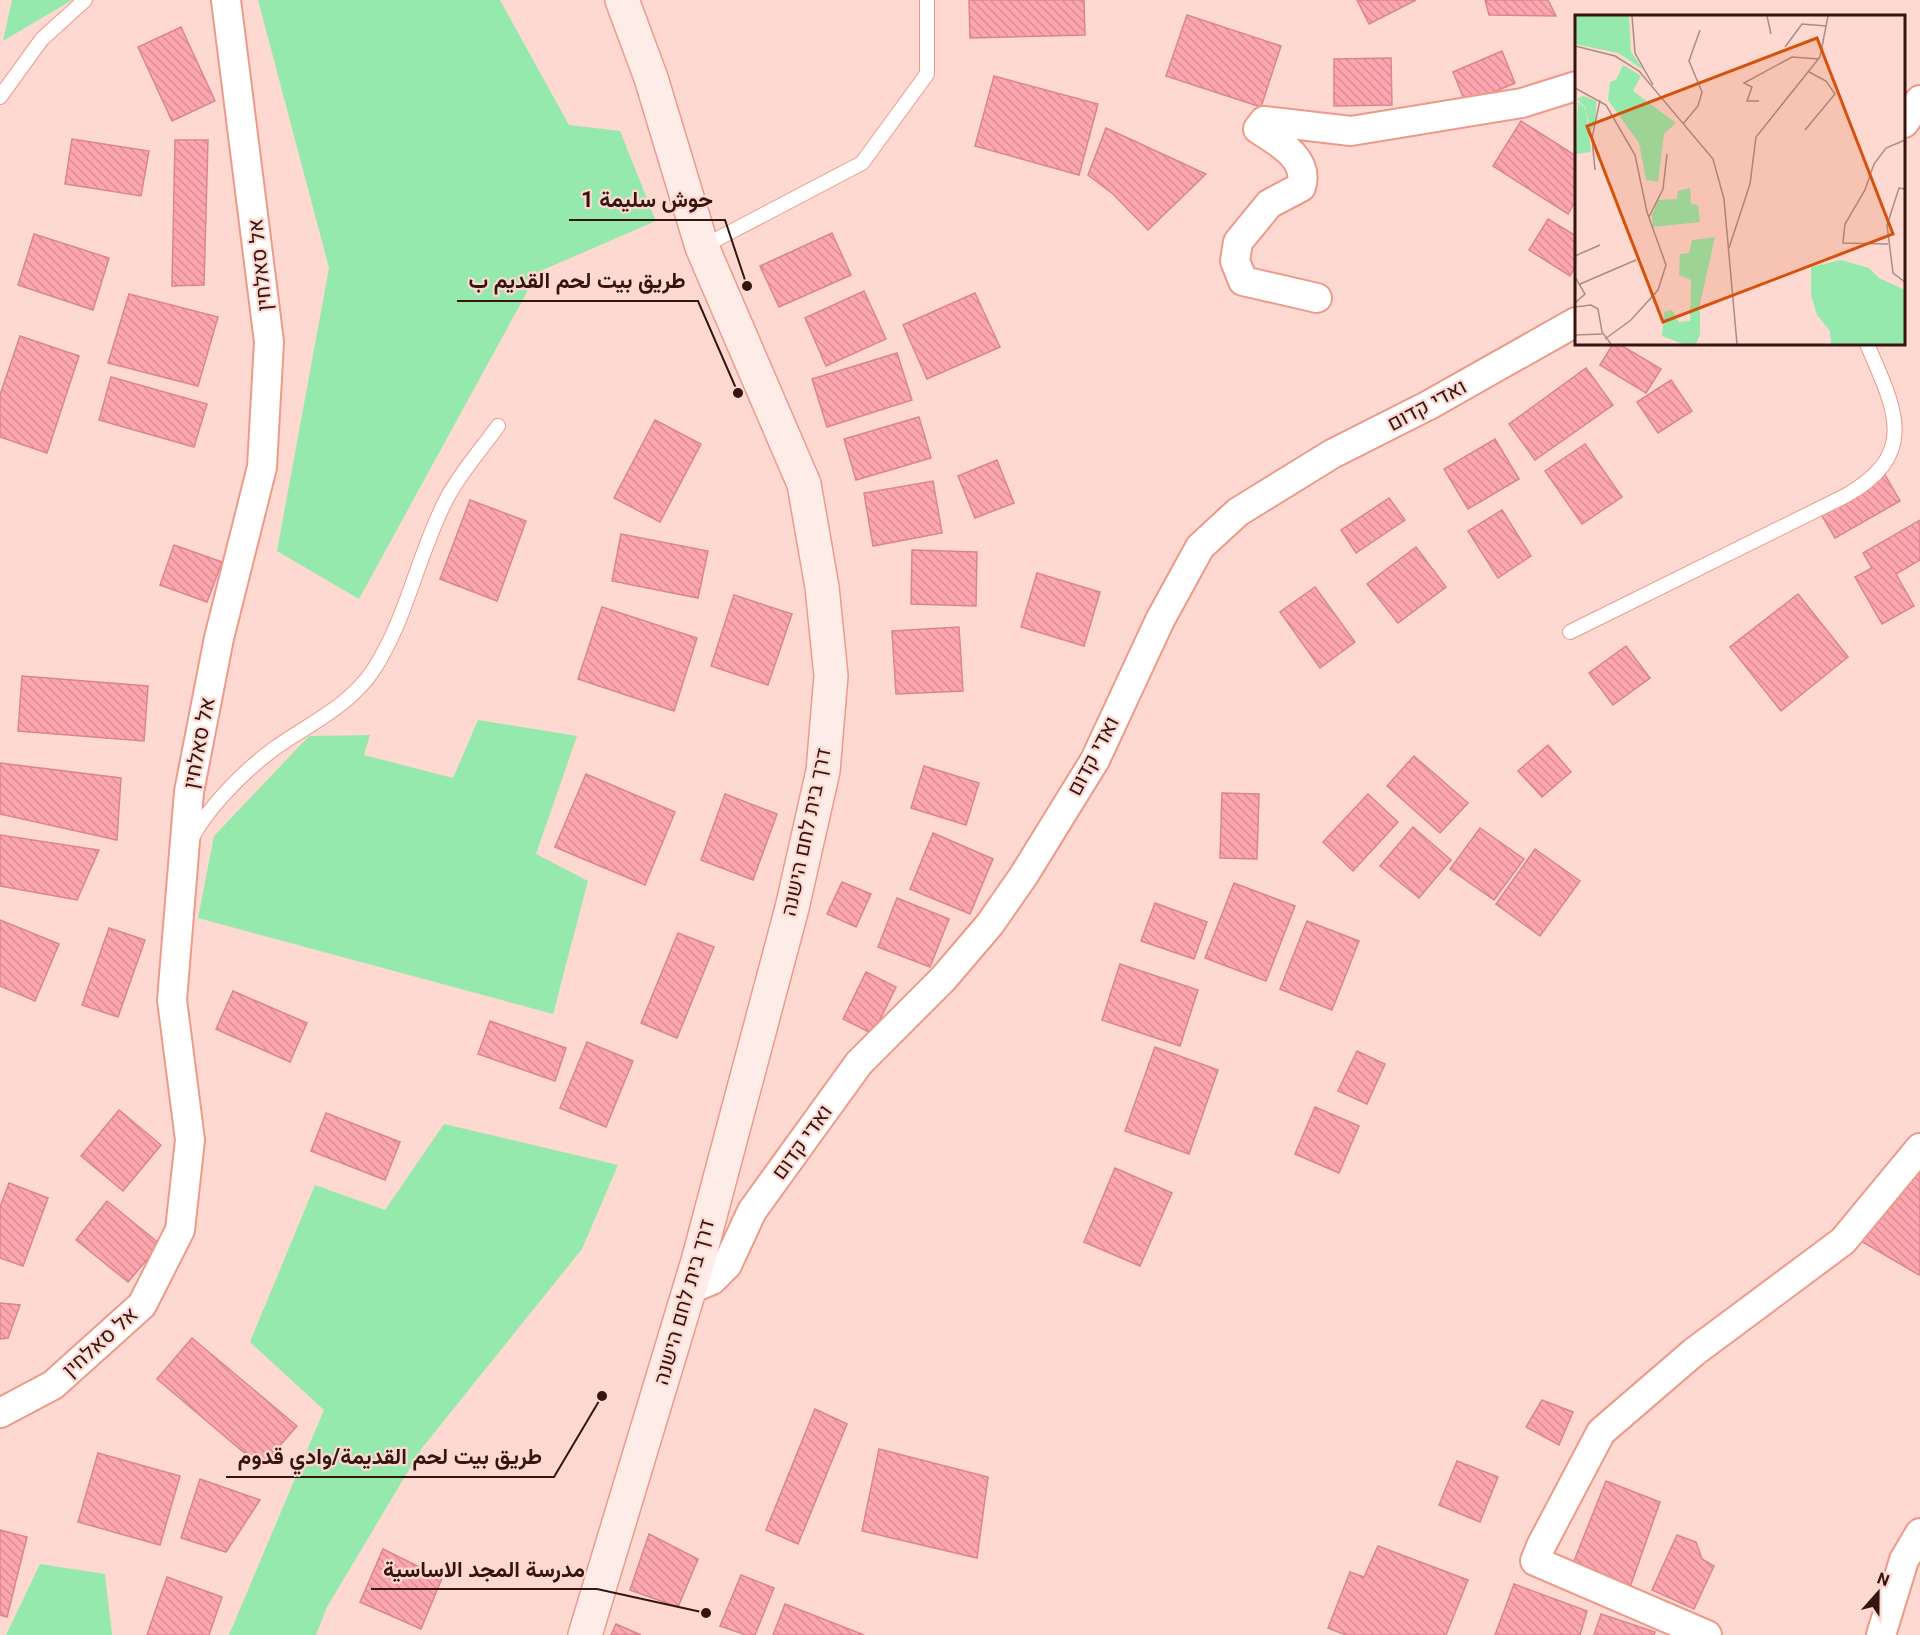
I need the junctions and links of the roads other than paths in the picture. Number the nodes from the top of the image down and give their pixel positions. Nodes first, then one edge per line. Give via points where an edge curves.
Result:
1 (85, 0) edge
2 (226, 0) edge
3 (622, 0) edge
4 (927, 0) edge
5 (1575, 86) edge
6 (0, 97) edge
7 (1920, 100) edge
8 (1905, 122) edge
9 (702, 247) junction
10 (1317, 298) dead end
11 (1575, 323) edge
12 (1867, 345) edge
13 (498, 426) dead end
14 (1570, 632) dead end
15 (184, 856) junction
16 (1920, 1148) edge
17 (690, 1285) junction
18 (0, 1413) edge
19 (1920, 1533) edge
20 (585, 1635) edge
21 (1707, 1635) edge
22 (1881, 1635) edge

1 - 6 lane via 42,39
2 - 15 street, אל סאלחין via 269,342 262,467 219,638 189,792
3 - 9 street, דרך בית לחם הישנה via 651,78
4 - 9 lane via 927,74 862,163
5 - 10 street via 1522,103 1351,131 1264,121 1258,129 1283,145 1300,164 1304,177 1301,187 1269,204 1238,242 1235,261 1243,280
7 - 8 street
9 - 17 street, דרך בית לחם הישנה via 804,484 822,587 831,676 821,783 792,908
11 - 17 street, ואדי קדום via 1430,405 1332,454 1239,512 1200,547 1160,620 1095,760 1024,875 990,924 943,979 860,1063 752,1211 727,1265 712,1280
12 - 14 lane via 1897,420 1890,460 1876,476 1845,496
13 - 15 lane via 446,499 399,619 374,669 340,705 273,749 232,787 200,823
15 - 18 street, אל סאלחין via 171,999 190,1140 180,1230 142,1305 54,1384
16 - 21 street via 1843,1241 1694,1352 1601,1432 1541,1546 1535,1561
17 - 20 street, דרך בית לחם הישנה
19 - 22 street via 1904,1560

